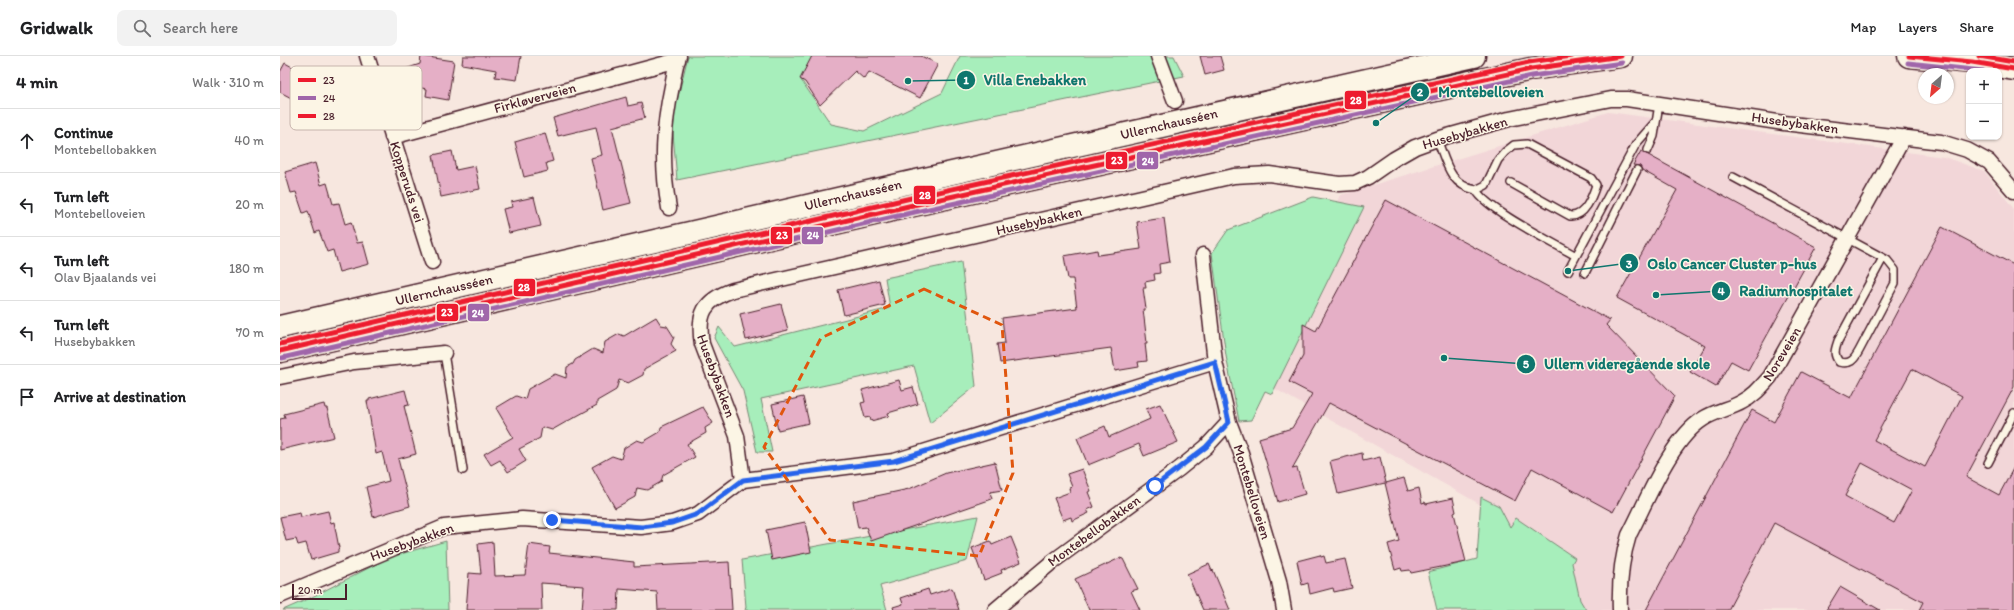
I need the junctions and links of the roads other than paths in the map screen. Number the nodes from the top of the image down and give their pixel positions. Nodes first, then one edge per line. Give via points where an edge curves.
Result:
1 (367, 56) edge
2 (1158, 56) edge
3 (1474, 56) edge
4 (1622, 56) edge
5 (1909, 56) edge
6 (678, 58) edge
7 (370, 66) edge
8 (2014, 69) edge
9 (1175, 101) dead end
10 (1659, 104) junction
11 (1656, 120) junction
12 (422, 129) edge
13 (390, 130) edge
14 (417, 130) edge
15 (392, 137) junction
16 (1904, 137) junction
17 (1437, 139) junction
18 (1648, 150) dead end
19 (1638, 170) dead end
20 (1733, 177) dead end
21 (1511, 183) dead end
22 (1476, 190) junction
23 (2014, 191) edge
24 (669, 208) dead end
25 (1847, 239) junction
26 (1203, 254) dead end
27 (1576, 256) junction
28 (1883, 258) junction
29 (432, 262) dead end
30 (1568, 271) dead end
31 (1585, 274) dead end
32 (280, 327) edge
33 (280, 351) edge
34 (444, 353) joint
35 (1215, 362) junction
36 (280, 377) edge
37 (2014, 413) edge
38 (1229, 422) junction
39 (1988, 463) dead end
40 (463, 470) dead end
41 (743, 480) junction
42 (280, 596) edge
43 (995, 610) edge
44 (1284, 610) edge
45 (1620, 610) edge

1 - 7 street, Kopperuds vei
2 - 9 street
3 - 32 highway, Ullernchausséen
4 - 33 highway, Ullernchausséen via 1531,69 913,205
5 - 8 highway
6 - 12 street, Firkløverveien
6 - 24 street via 663,142 664,183
10 - 11 lane
10 - 16 street, Husebybakken via 1784,123
10 - 17 street, Husebybakken via 1627,99 1595,101 1509,119
11 - 18 lane via 1654,136
11 - 27 lane via 1636,144
13 - 15 street, Kopperuds vei
14 - 15 street, Firkløverveien
15 - 29 street, Kopperuds vei
16 - 23 street, Husebybakken via 1941,142 1979,155 1998,170
16 - 25 street, Noreveien
17 - 22 lane via 1457,183
17 - 41 street, Husebybakken via 1415,147 1355,183 1339,184 1269,174 1222,178 722,294 705,307 699,329 702,344 737,436
19 - 31 lane
20 - 25 lane
21 - 22 lane via 1570,216 1581,214 1596,185 1591,178 1528,144 1514,145 1505,152 1498,160 1486,185
22 - 27 lane via 1480,197 1502,213
25 - 28 lane
25 - 45 street, Noreveien via 1770,377 1754,394 1742,402 1703,419 1683,438 1672,454 1624,549 1619,588
26 - 35 street, Montebelloveien
27 - 30 lane
28 - 28 lane via 1838,341 1835,357 1839,362 1848,363 1854,360 1895,283 1895,270
34 - 36 street via 354,362
34 - 40 lane
35 - 38 street, Montebelloveien
35 - 41 street via 894,461
37 - 39 lane
38 - 43 street, Montebellobakken via 1206,447 1179,469 1052,562
38 - 44 street, Montebelloveien via 1241,453
41 - 42 street, Husebybakken via 698,514 672,523 642,527 522,519 444,527

